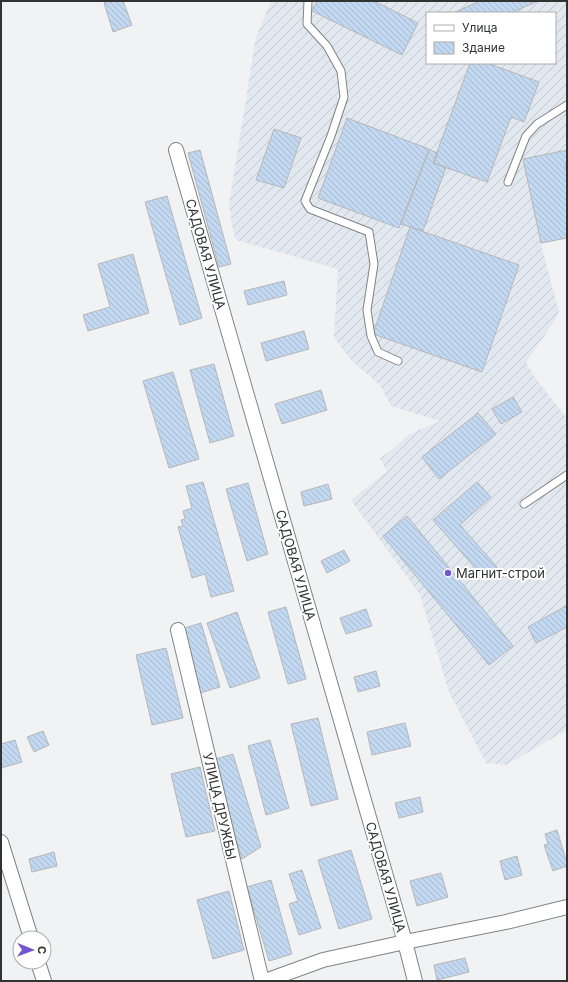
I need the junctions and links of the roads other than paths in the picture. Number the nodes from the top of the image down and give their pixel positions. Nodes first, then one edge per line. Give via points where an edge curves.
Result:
1 (308, 1) edge
2 (567, 105) edge
3 (176, 150) dead end
4 (508, 182) dead end
5 (398, 361) dead end
6 (567, 475) edge
7 (524, 504) dead end
8 (178, 630) dead end
9 (1, 842) edge
10 (567, 907) edge
11 (28, 930) edge
12 (405, 942) junction
13 (41, 970) edge
14 (44, 981) edge
15 (262, 981) edge
16 (265, 981) edge
17 (415, 981) edge

1 - 5 lane via 307,24 327,46 341,71 344,97 305,201 310,209 368,232 374,264 367,310 371,336 378,352
2 - 4 lane via 537,124 526,136
3 - 12 street, САДОВАЯ УЛИЦА
6 - 7 lane
8 - 15 street, УЛИЦА ДРУЖБЫ
9 - 11 street
10 - 12 street
12 - 16 street via 323,960
12 - 17 street, САДОВАЯ УЛИЦА
13 - 14 street

